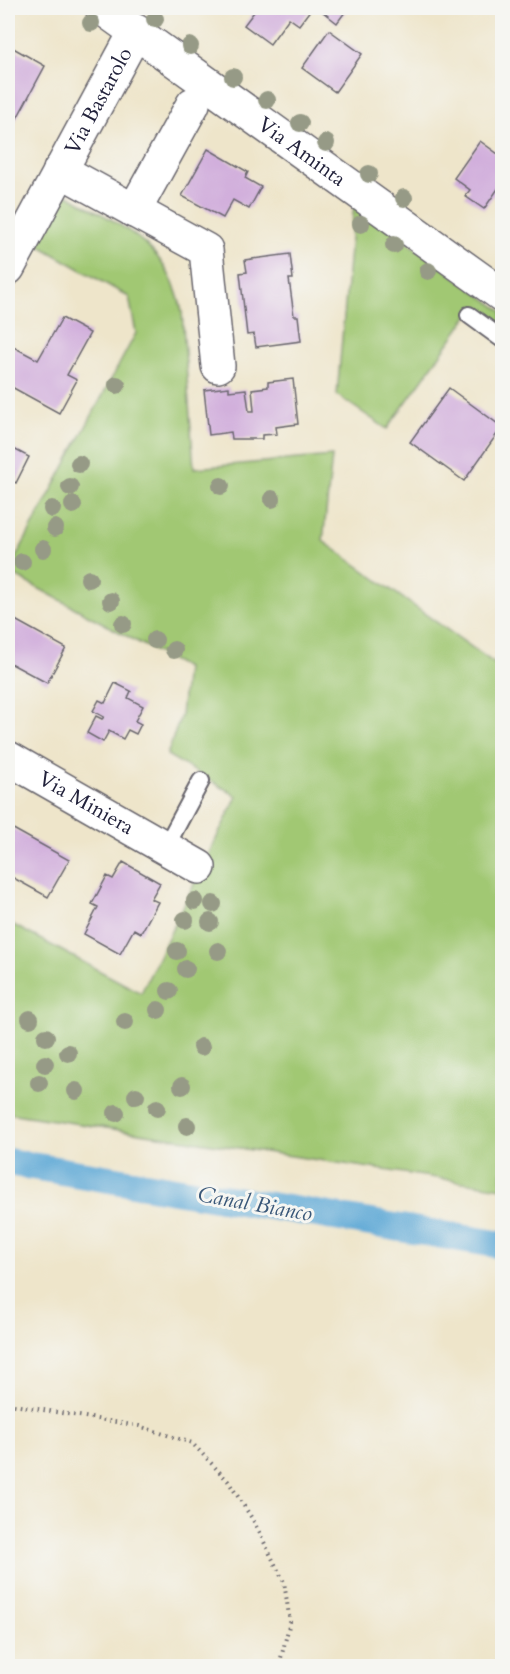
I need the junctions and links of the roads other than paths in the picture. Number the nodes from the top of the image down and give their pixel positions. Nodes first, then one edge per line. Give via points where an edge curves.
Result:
1 (102, 8) edge
2 (136, 31) junction
3 (193, 104) dead end
4 (60, 170) junction
5 (134, 211) junction
6 (8, 268) edge
7 (502, 295) edge
8 (469, 315) dead end
9 (502, 339) edge
10 (218, 366) dead end
11 (8, 758) edge
12 (201, 781) dead end
13 (165, 848) junction
14 (199, 867) dead end

1 - 2 street, Via Aminta
2 - 4 street, Via Bastarolo
2 - 7 street, Via Aminta
3 - 5 street
4 - 5 street, Via Bastarolo
4 - 6 street, Via Bastarolo
5 - 10 street, Via Bastarolo via 206,250
8 - 9 lane
11 - 13 street, Via Miniera
12 - 13 lane
13 - 14 street, Via Miniera

